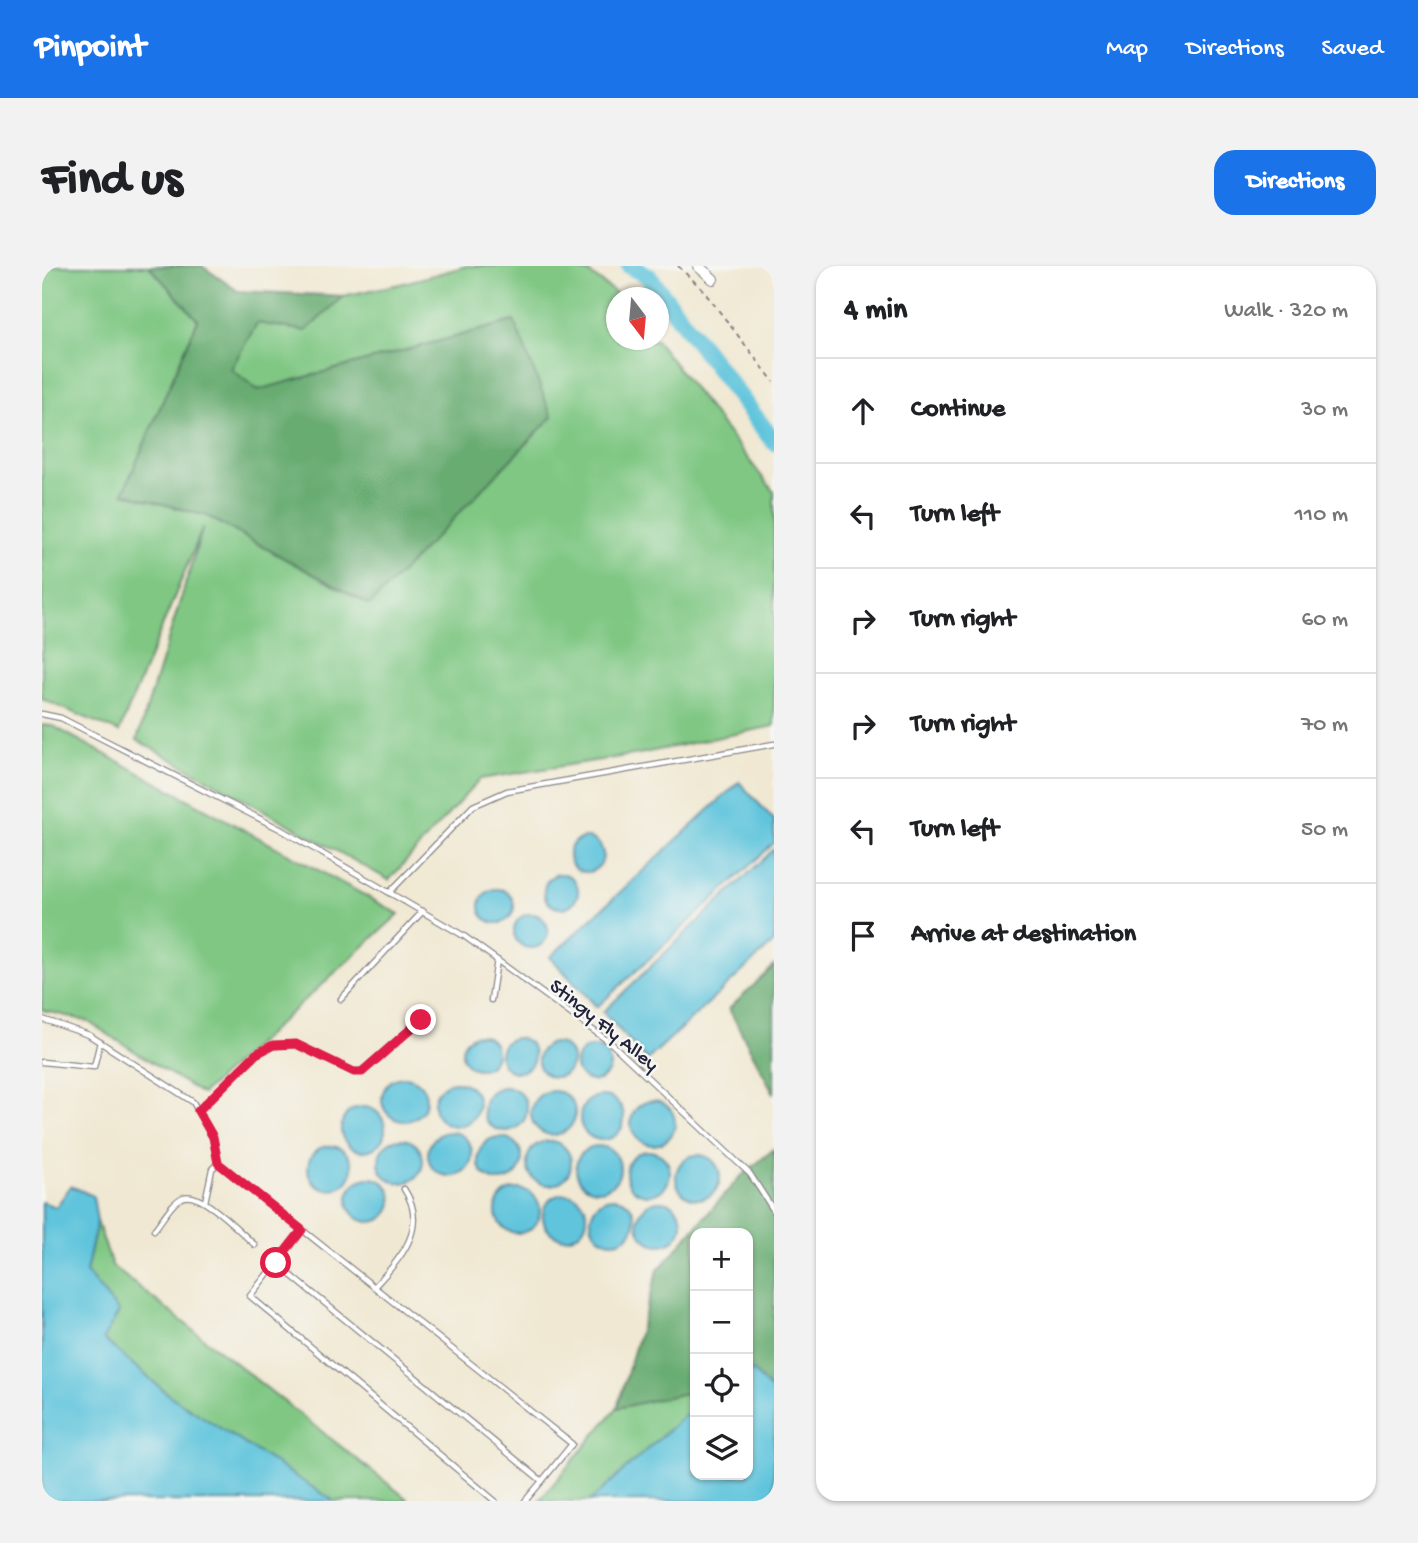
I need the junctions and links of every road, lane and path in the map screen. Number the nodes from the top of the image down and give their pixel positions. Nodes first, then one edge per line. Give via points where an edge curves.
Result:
1 (678, 266) edge
2 (698, 266) edge
3 (713, 279) dead end
4 (774, 382) edge
5 (42, 714) edge
6 (774, 744) edge
7 (389, 893) junction
8 (423, 911) junction
9 (497, 960) junction
10 (341, 999) dead end
11 (491, 1000) dead end
12 (42, 1019) edge
13 (421, 1020) dead end
14 (100, 1042) junction
15 (42, 1062) edge
16 (198, 1111) junction
17 (218, 1163) junction
18 (404, 1189) dead end
19 (205, 1202) junction
20 (774, 1211) edge
21 (154, 1230) dead end
22 (302, 1230) junction
23 (255, 1245) dead end
24 (276, 1263) junction
25 (374, 1287) junction
26 (542, 1481) junction
27 (495, 1501) edge
28 (526, 1501) edge

1 - 4 path via 702,289
2 - 3 street
5 - 7 lane, Stingy Fly Alley via 61,718 280,829
6 - 7 lane via 507,791 473,806
7 - 8 lane, Stingy Fly Alley
8 - 9 lane, Stingy Fly Alley
8 - 10 lane
9 - 11 lane
9 - 20 lane, Stingy Fly Alley via 612,1044 750,1174
12 - 14 lane
13 - 16 lane via 362,1072 296,1044 265,1048
14 - 15 lane via 94,1067
14 - 16 lane via 192,1102
16 - 17 lane via 213,1137
17 - 19 lane via 212,1169
17 - 22 lane
18 - 25 lane via 413,1214 408,1245
19 - 21 lane via 185,1197
19 - 23 lane
22 - 24 lane
22 - 25 lane
24 - 26 lane
24 - 27 lane via 250,1296
25 - 26 lane via 572,1444
26 - 28 lane

